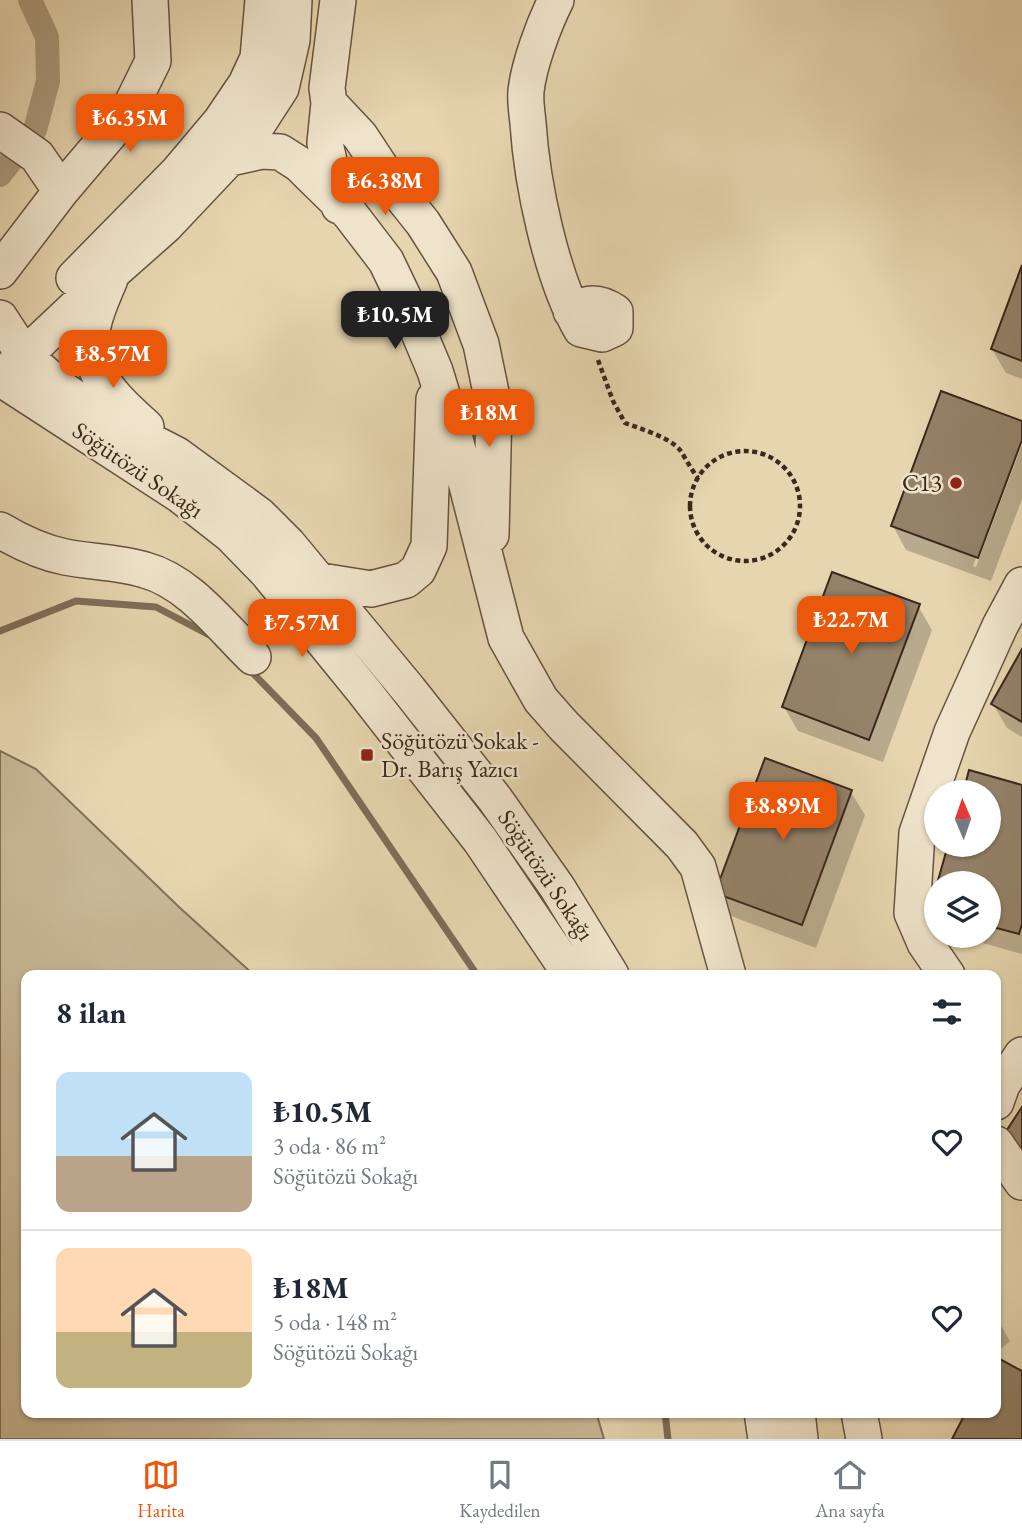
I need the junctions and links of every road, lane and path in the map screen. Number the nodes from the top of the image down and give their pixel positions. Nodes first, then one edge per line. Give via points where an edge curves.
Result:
1 (150, 0) edge
2 (263, 0) edge
3 (294, 0) edge
4 (338, 0) edge
5 (556, 0) edge
6 (329, 103) junction
7 (3, 131) edge
8 (226, 159) junction
9 (391, 183) junction
10 (61, 191) junction
11 (345, 210) junction
12 (0, 271) edge
13 (113, 272) junction
14 (579, 321) joint
15 (7, 351) edge
16 (435, 371) junction
17 (494, 407) junction
18 (452, 427) junction
19 (177, 456) junction
20 (698, 478) junction
21 (0, 530) edge
22 (490, 577) junction
23 (321, 580) junction
24 (1022, 585) edge
25 (253, 657) dead end
26 (568, 970) edge
27 (608, 970) edge
28 (727, 970) edge
29 (944, 970) edge
30 (1022, 1055) edge
31 (1001, 1088) edge
32 (1001, 1151) edge
33 (1022, 1182) edge
34 (763, 1418) edge
35 (798, 1418) edge
36 (860, 1418) edge
37 (766, 1439) edge
38 (800, 1439) edge
39 (864, 1439) edge

1 - 10 street via 153,61 128,112
2 - 15 street via 258,58 221,121 178,173
3 - 8 street via 292,40 281,88 250,136
4 - 6 street
5 - 14 street via 542,28 526,91 530,152 552,256
6 - 9 street via 360,136
6 - 11 street via 325,143
7 - 10 street via 37,156
8 - 11 street via 280,152 299,164
8 - 13 street via 165,226
9 - 11 street
9 - 17 street via 424,223 454,272 481,344
10 - 12 street
11 - 16 street via 386,261
13 - 15 street
13 - 19 street via 92,327 94,368 123,406
14 - 20 path via 625,423 679,448
15 - 19 street, Söğütözü Sokağı via 104,418
15 - 26 street, Söğütözü Sokağı via 231,535 267,572 480,840
16 - 18 street
16 - 23 street via 429,545 418,570 406,580 370,589
17 - 18 street via 484,421
17 - 22 street
18 - 22 street
19 - 23 street, Söğütözü Sokağı via 259,515
20 - 20 path via 690,512 700,537 719,555 754,561 786,544 796,529 801,511 792,476 762,453 726,454
21 - 25 street via 48,552 162,576 180,587
22 - 28 street via 506,638 541,700 698,867
23 - 27 street, Söğütözü Sokağı via 495,799
24 - 29 street via 952,732 917,833 912,913
30 - 31 street
32 - 33 street
34 - 37 street
35 - 38 street
36 - 39 street

